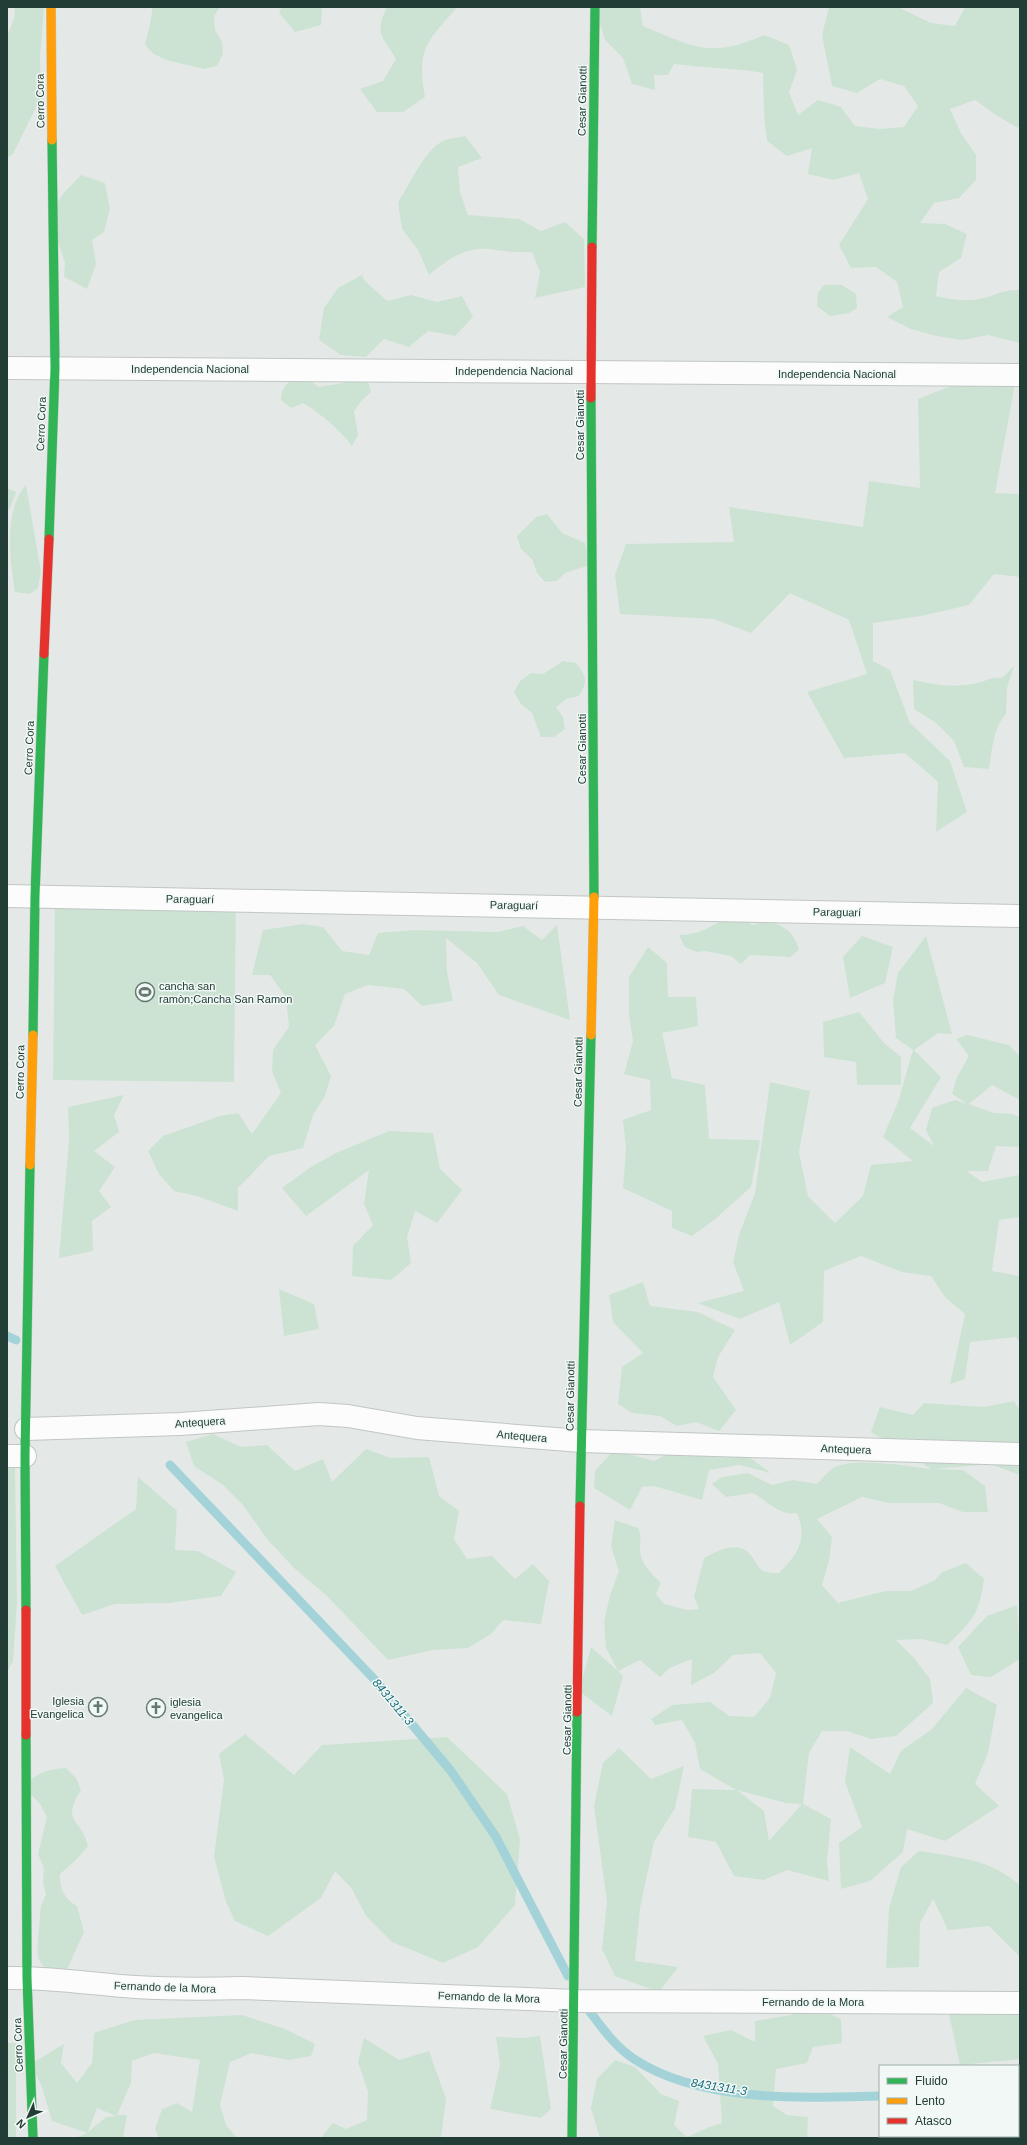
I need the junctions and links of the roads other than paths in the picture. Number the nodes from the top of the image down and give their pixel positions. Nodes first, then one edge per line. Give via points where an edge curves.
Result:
1 (51, 7) edge
2 (595, 7) edge
3 (7, 368) edge
4 (56, 368) junction
5 (592, 372) junction
6 (1020, 375) edge
7 (7, 896) edge
8 (35, 896) junction
9 (594, 907) junction
10 (1020, 916) edge
11 (26, 1429) junction
12 (581, 1441) junction
13 (1020, 1454) edge
14 (16, 1456) edge
15 (17, 1978) edge
16 (576, 2001) junction
17 (1020, 2003) edge
18 (33, 2138) edge
19 (572, 2138) edge

1 - 4 street, Cerro Cora
2 - 5 street, Cesar Gianotti
3 - 4 street, Independencia Nacional
4 - 5 street, Independencia Nacional
4 - 8 street, Cerro Cora
5 - 6 street, Independencia Nacional
5 - 9 street, Cesar Gianotti
7 - 8 street, Paraguarí
8 - 9 street, Paraguarí
8 - 11 street, Cerro Cora
9 - 10 street, Paraguarí
9 - 12 street, Cesar Gianotti
11 - 12 street, Antequera via 180,1424 319,1414 348,1416 417,1428
11 - 14 street, Cerro Cora
12 - 13 street, Antequera
12 - 16 street, Cesar Gianotti
14 - 15 street, Cerro Cora
15 - 16 street, Fernando de la Mora via 135,1987 242,1988
15 - 18 street, Cerro Cora
16 - 17 street, Fernando de la Mora
16 - 19 street, Cesar Gianotti

